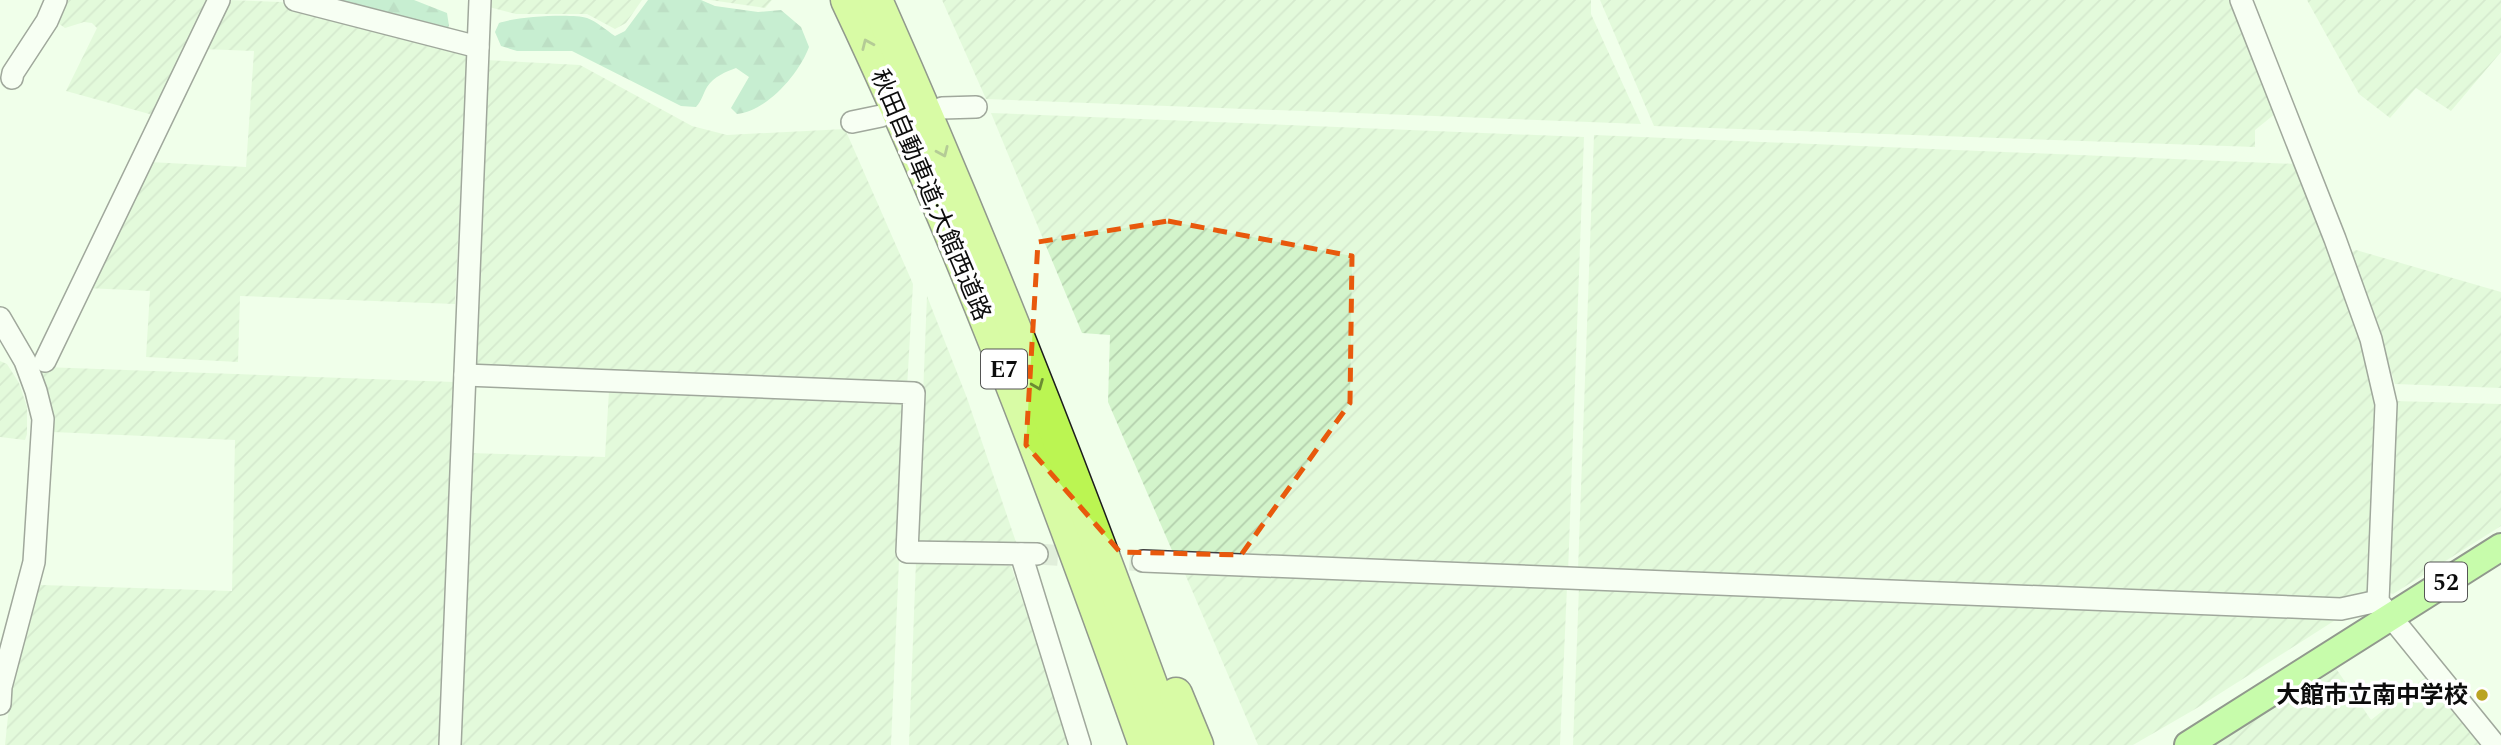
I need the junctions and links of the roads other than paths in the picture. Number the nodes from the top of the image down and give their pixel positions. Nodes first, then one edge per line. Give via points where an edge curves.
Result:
1 (56, 0) edge
2 (219, 0) edge
3 (295, 0) edge
4 (480, 0) edge
5 (847, 0) edge
6 (876, 0) edge
7 (2241, 0) edge
8 (478, 47) junction
9 (12, 78) dead end
10 (975, 107) dead end
11 (942, 108) dead end
12 (881, 116) dead end
13 (852, 122) dead end
14 (0, 318) edge
15 (988, 328) junction
16 (45, 361) dead end
17 (465, 375) junction
18 (1066, 454) junction
19 (2501, 547) edge
20 (1143, 561) tunnel mouth
21 (2384, 609) junction
22 (0, 704) edge
23 (450, 745) edge
24 (1080, 745) edge
25 (1127, 745) edge
26 (1145, 745) edge
27 (1173, 745) edge
28 (1197, 745) edge
29 (2188, 745) edge
30 (2496, 745) edge

1 - 9 street
2 - 16 street
3 - 8 street
4 - 8 street
15 -> 5 highway, 秋田自動車道;大館西道路 / E7
6 -> 18 highway, 秋田自動車道;大館西道路 / E7 via 967,207
7 - 21 street via 2371,339 2386,404
8 - 17 street
10 - 11 street
12 - 13 street
14 - 22 street via 25,361 43,419 34,562
15 - 25 highway via 1009,409
15 - 26 highway, 秋田自動車道;大館西道路 / E7
17 - 23 street
17 - 24 street via 914,393 907,552 1029,554
18 - 27 highway, 秋田自動車道;大館西道路 / E7
18 - 28 highway via 1131,585
19 - 21 main road, 52
20 - 21 street
21 - 29 main road, 52
21 - 30 street

